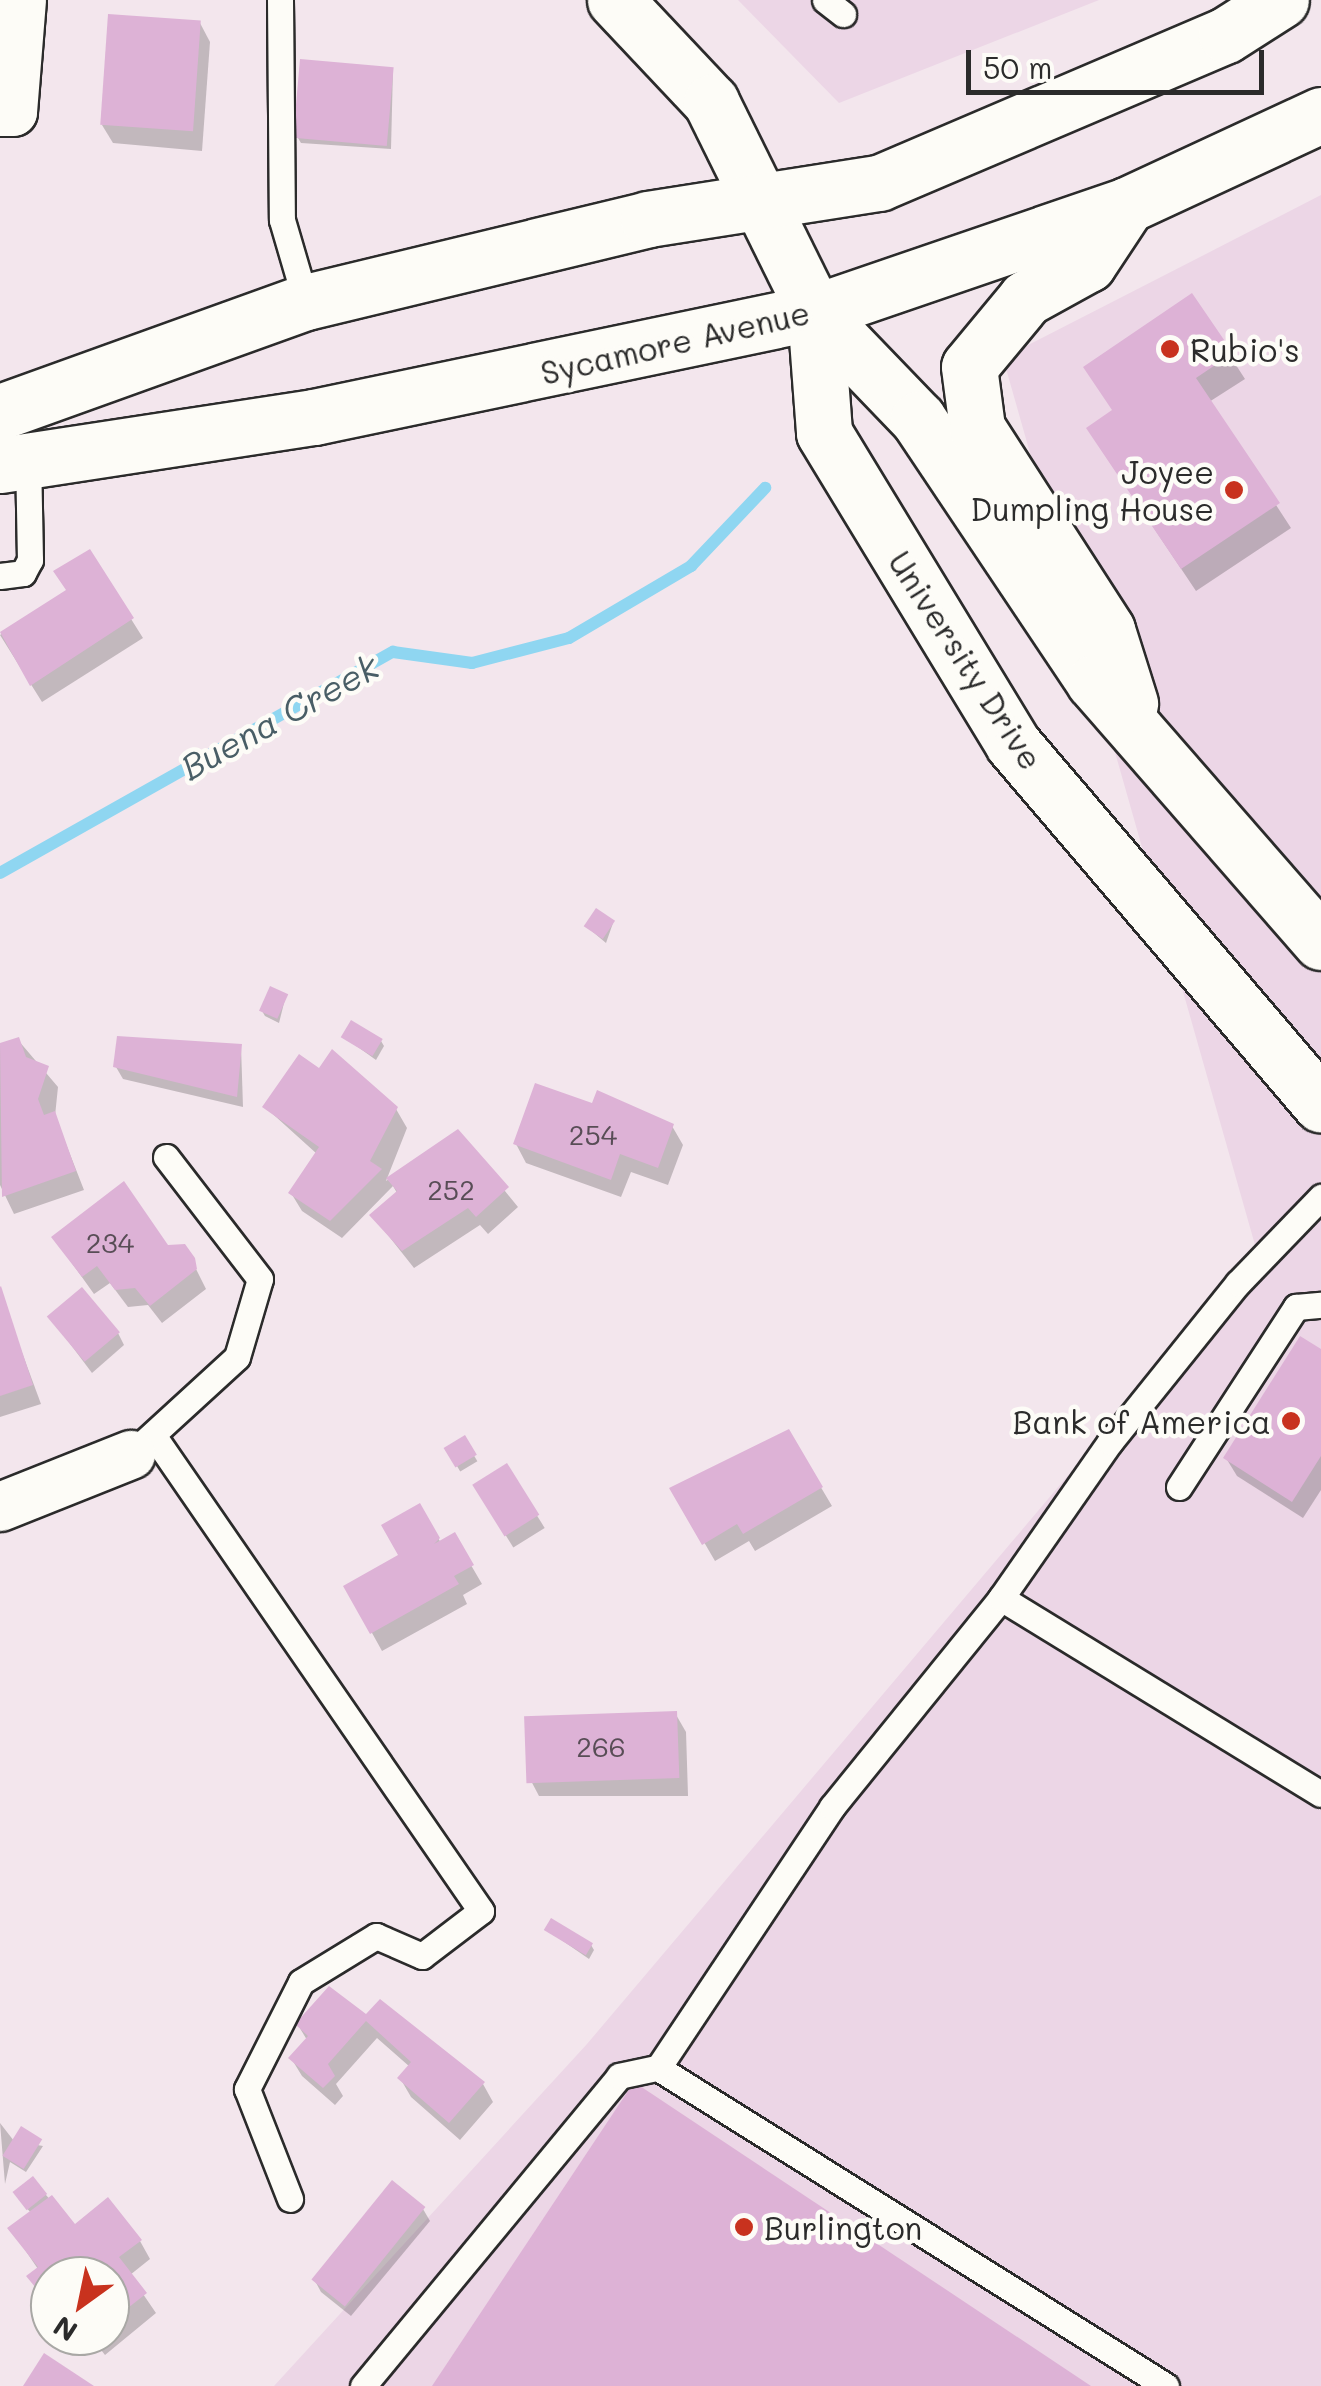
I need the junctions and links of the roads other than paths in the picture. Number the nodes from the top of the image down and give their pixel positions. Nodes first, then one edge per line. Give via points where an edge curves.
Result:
1 (22, 0) edge
2 (280, 0) edge
3 (614, 0) edge
4 (1281, 0) edge
5 (0, 112) edge
6 (1321, 114) edge
7 (764, 201) junction
8 (1126, 206) junction
9 (306, 302) junction
10 (815, 312) junction
11 (0, 412) edge
12 (14, 462) edge
13 (0, 576) edge
14 (1140, 735) junction
15 (1321, 942) edge
16 (1321, 1104) edge
17 (166, 1157) dead end
18 (1321, 1197) edge
19 (1321, 1304) edge
20 (142, 1445) junction
21 (1179, 1486) dead end
22 (0, 1507) edge
23 (1001, 1598) junction
24 (1321, 1794) edge
25 (658, 2068) junction
26 (290, 2200) dead end
27 (363, 2386) edge
28 (1166, 2386) edge

1 - 5 street via 14,112
2 - 9 lane via 282,220
3 - 7 main road, University Drive via 711,102
4 - 7 main road via 1226,34 879,183
6 - 8 main road, Sycamore Avenue
7 - 9 main road via 648,220
7 - 10 main road, University Drive
8 - 10 main road, Sycamore Avenue
8 - 14 main road via 1088,264 1026,298 969,368 977,428 1107,630
9 - 11 main road
10 - 12 main road, Sycamore Avenue via 314,417
10 - 14 main road, University Drive via 918,419 1094,682
10 - 16 main road, University Drive via 824,434 1013,744
12 - 13 lane via 30,560 22,573
14 - 15 main road, University Drive
17 - 20 lane via 260,1278 237,1357
18 - 23 lane via 1238,1282 1110,1442
19 - 21 lane via 1296,1307
20 - 22 street
20 - 26 lane via 481,1911 422,1956 376,1936 301,1982 246,2089
23 - 24 lane
23 - 25 lane via 832,1807
25 - 27 lane via 619,2076
25 - 28 lane

